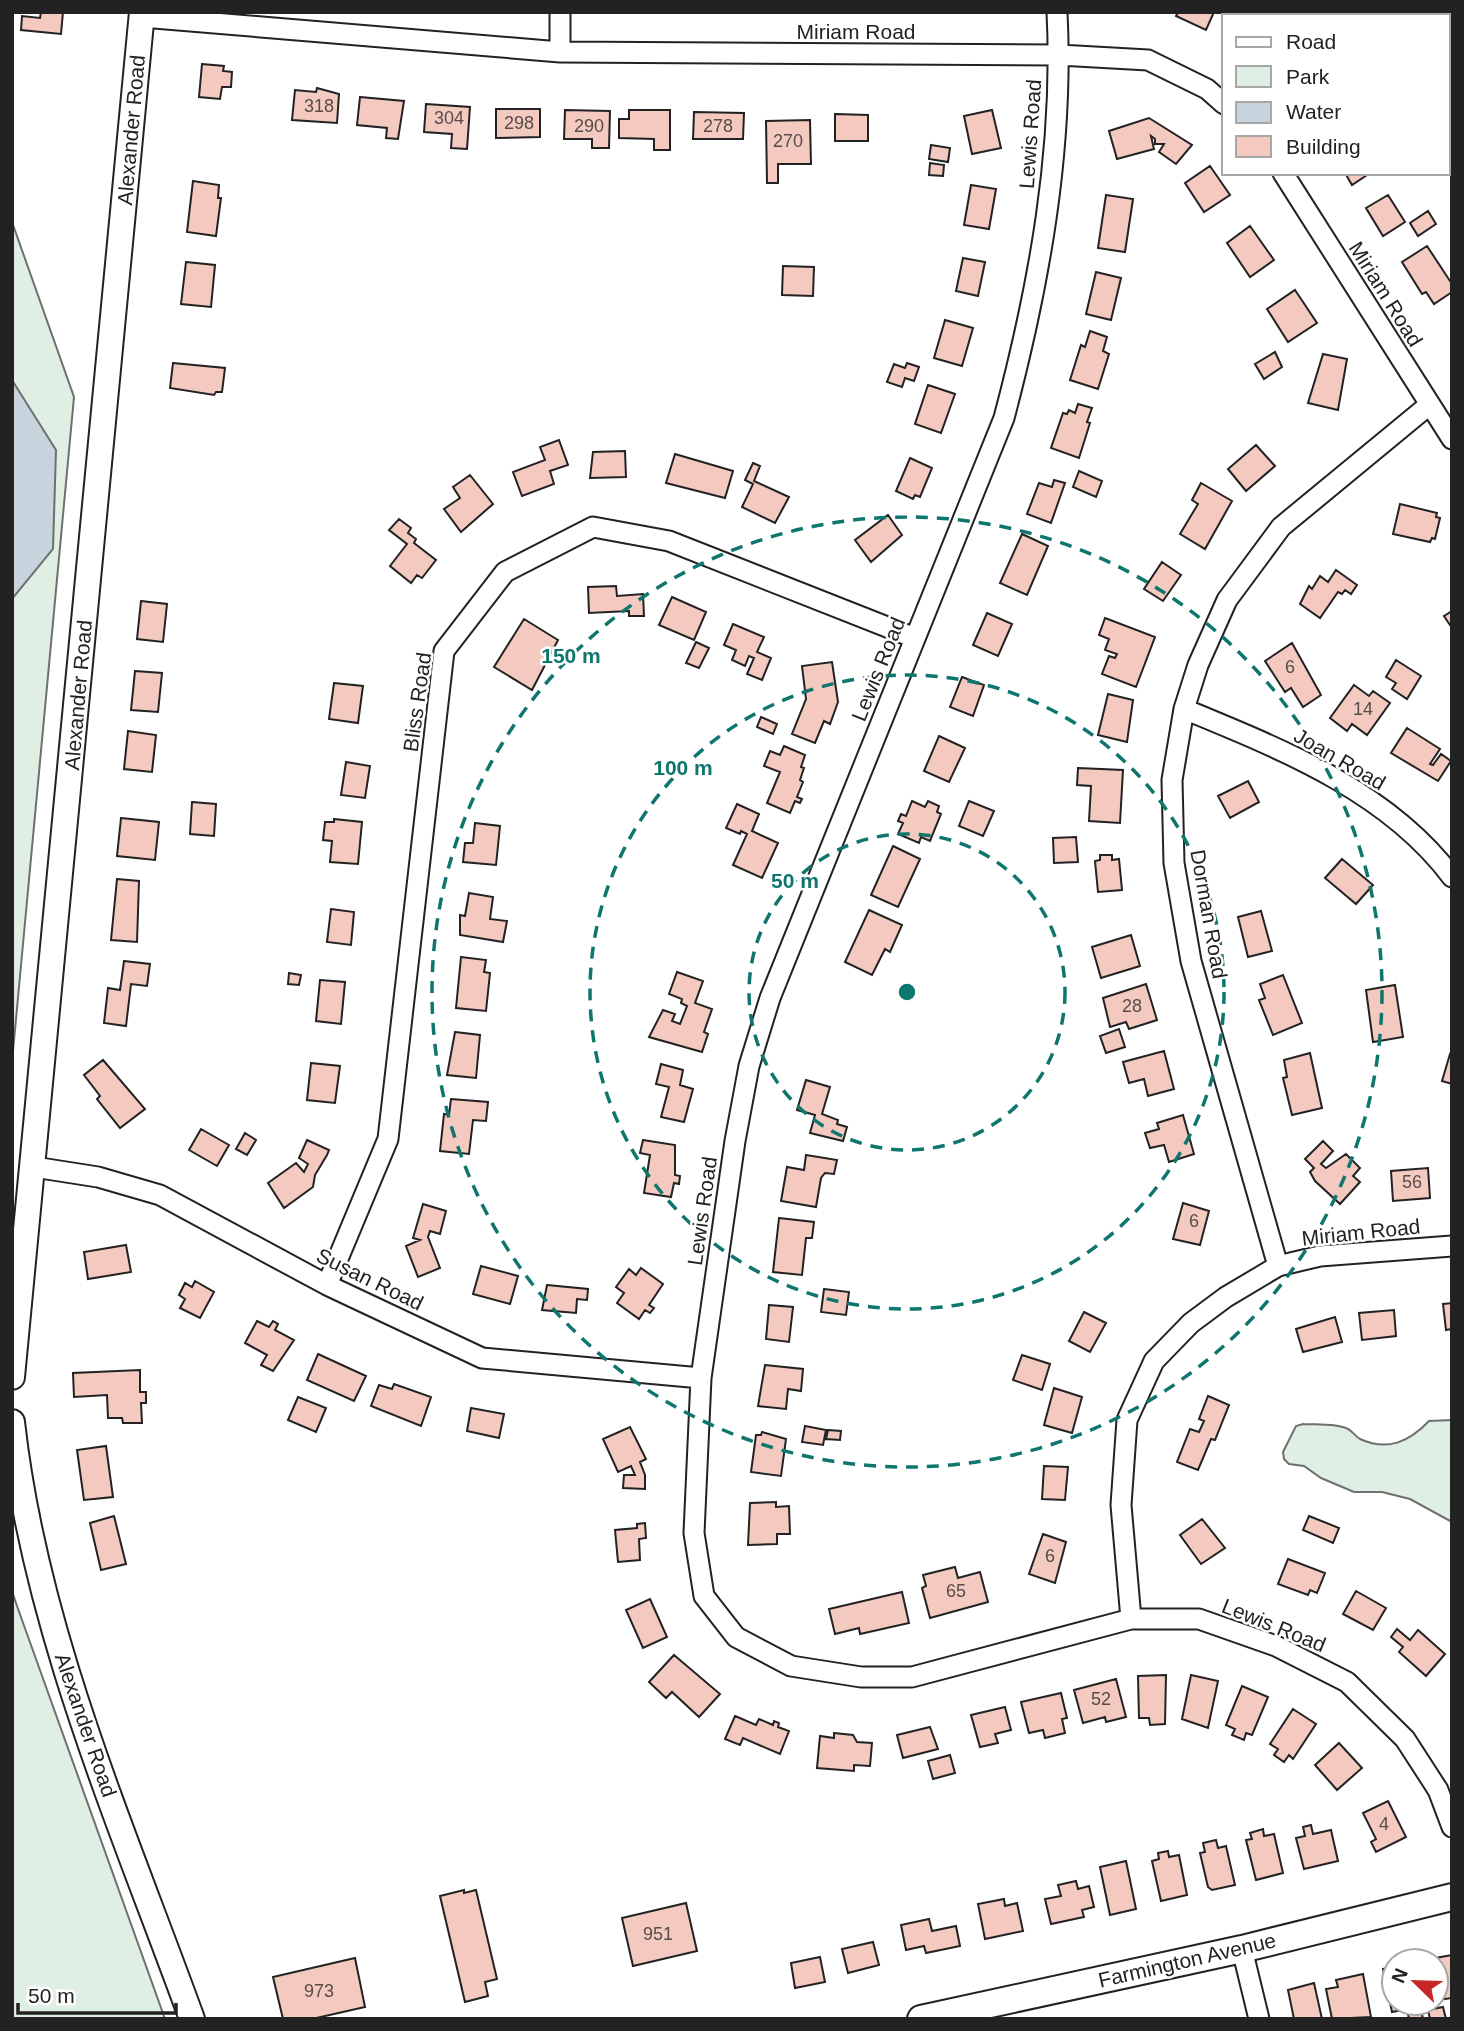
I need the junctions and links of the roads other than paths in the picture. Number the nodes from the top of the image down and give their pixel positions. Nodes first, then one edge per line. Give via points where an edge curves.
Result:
1 (559, 12) edge
2 (1057, 12) edge
3 (142, 14) edge
4 (559, 52) junction
5 (1059, 55) junction
6 (1222, 102) edge
7 (1284, 175) edge
8 (1429, 405) junction
9 (1452, 439) edge
10 (915, 638) junction
11 (1184, 709) junction
12 (1452, 877) edge
13 (34, 1167) junction
14 (1452, 1246) edge
15 (1278, 1266) junction
16 (327, 1285) junction
17 (12, 1377) edge
18 (701, 1378) junction
19 (12, 1422) edge
20 (1131, 1619) junction
21 (1452, 1827) edge
22 (1452, 1896) edge
23 (1242, 1949) junction
24 (192, 2019) edge
25 (921, 2019) edge
26 (1259, 2019) edge

1 - 4 street
2 - 5 street, Lewis Road
3 - 4 street, Miriam Road
3 - 13 street, Alexander Road
4 - 5 street, Miriam Road
5 - 6 street, Miriam Road via 1148,60 1207,89
5 - 10 street, Lewis Road via 1045,225 1029,324 1004,418
7 - 8 street, Miriam Road
8 - 9 street, Miriam Road
8 - 11 street, Dorman Road via 1281,527 1227,600
10 - 16 street, Bliss Road via 669,541 593,527 505,572 444,652 388,1139
10 - 18 street, Lewis Road via 769,998 749,1066
11 - 12 street, Joan Road via 1283,750 1364,796 1430,847
11 - 15 street, Dorman Road via 1172,780 1174,863 1191,961
13 - 16 street, Susan Road via 98,1177 160,1195
13 - 17 street, Alexander Road
14 - 15 street, Miriam Road via 1320,1256
15 - 20 street, Miriam Road via 1191,1323 1154,1362 1127,1420 1121,1505
16 - 18 street, Susan Road via 482,1357
18 - 20 street, Lewis Road via 694,1532 704,1596 736,1637 791,1666 861,1677 912,1677
19 - 24 street, Alexander Road via 20,1495 56,1634 79,1710
20 - 21 street, Lewis Road via 1199,1619 1276,1646 1347,1682 1405,1739 1438,1790
22 - 23 main road, Farmington Avenue
23 - 25 main road, Farmington Avenue
23 - 26 street

